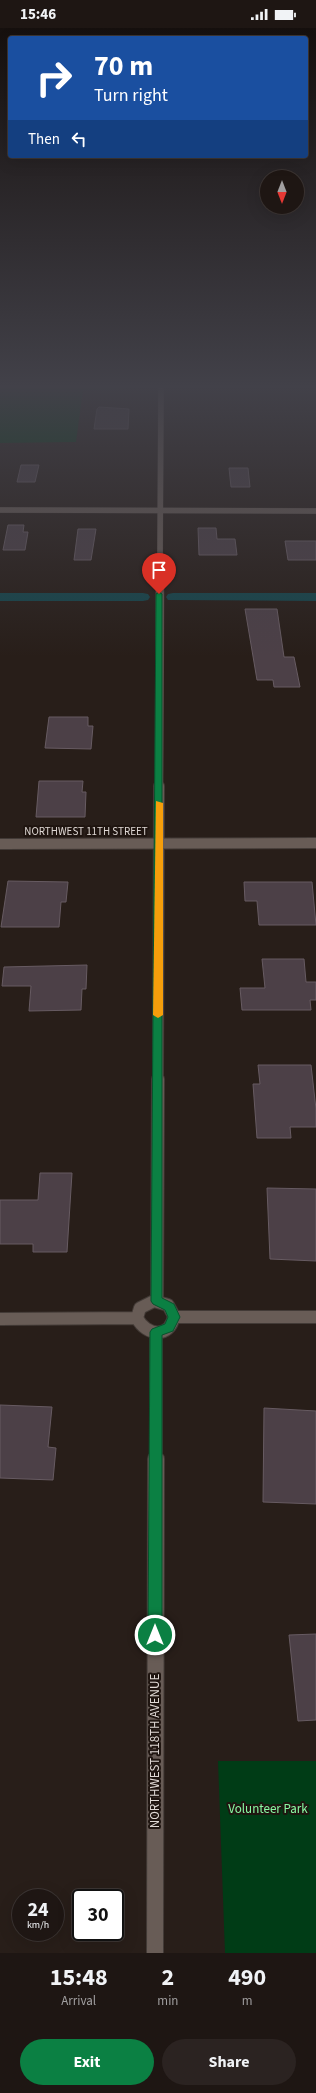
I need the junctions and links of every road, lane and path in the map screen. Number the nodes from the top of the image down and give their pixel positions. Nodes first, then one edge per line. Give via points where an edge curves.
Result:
1 (161, 478) edge
2 (0, 510) edge
3 (161, 511) junction
4 (316, 511) edge
5 (159, 843) junction
6 (316, 843) edge
7 (0, 844) edge
8 (157, 1301) junction
9 (174, 1317) junction
10 (316, 1317) edge
11 (0, 1318) edge
12 (137, 1318) junction
13 (156, 1332) junction
14 (155, 1953) edge

1 - 3 street
2 - 3 street
3 - 4 street
3 - 5 street
5 - 6 street, NORTHWEST 11TH STREET
5 - 7 street, NORTHWEST 11TH STREET
5 - 8 street
8 - 9 street via 166,1303
8 - 12 street via 144,1304 137,1313
9 - 10 street
9 - 13 street via 169,1327
11 - 12 street
12 - 13 street via 142,1328
13 - 14 street, NORTHWEST 118TH AVENUE

